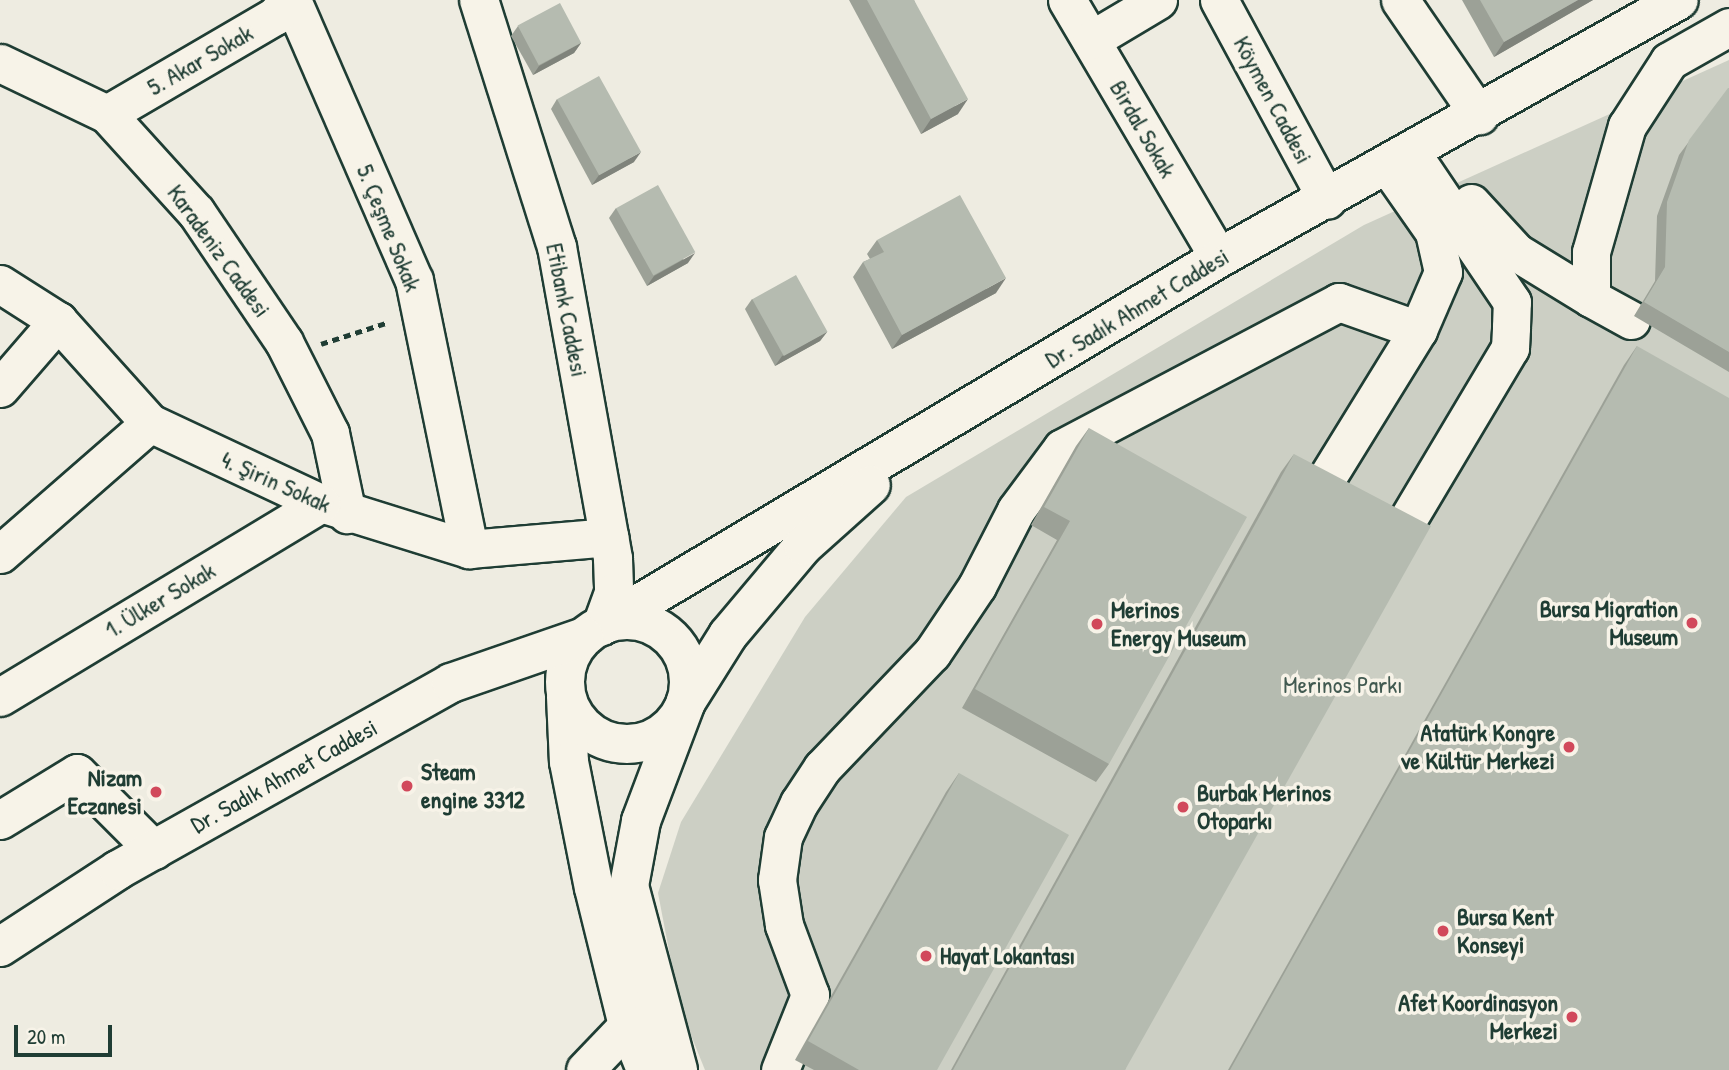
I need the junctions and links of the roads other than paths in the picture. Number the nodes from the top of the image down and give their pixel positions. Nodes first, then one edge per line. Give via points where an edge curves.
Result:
1 (291, 0) edge
2 (479, 0) edge
3 (1067, 0) edge
4 (1158, 0) edge
5 (1219, 0) edge
6 (1400, 0) edge
7 (1679, 0) edge
8 (1729, 27) edge
9 (1091, 40) junction
10 (0, 63) edge
11 (107, 114) junction
12 (1479, 115) junction
13 (1408, 154) junction
14 (1327, 200) junction
15 (1219, 258) junction
16 (0, 284) edge
17 (1591, 298) junction
18 (1631, 320) dead end
19 (58, 321) junction
20 (1418, 330) junction
21 (0, 388) edge
22 (150, 423) junction
23 (938, 425) junction
24 (1318, 492) edge
25 (334, 508) junction
26 (1399, 534) edge
27 (608, 537) junction
28 (469, 549) junction
29 (0, 554) edge
30 (593, 631) junction
31 (566, 695) junction
32 (0, 697) edge
33 (687, 702) junction
34 (0, 820) edge
35 (154, 850) junction
36 (0, 947) edge
37 (628, 1024) junction
38 (585, 1070) edge
39 (646, 1070) edge
40 (678, 1070) edge
41 (780, 1070) edge

1 - 11 street, 5. Akar Sokak via 275,16
1 - 28 street, 5. Çeşme Sokak via 414,280
2 - 27 main road, Etibank Caddesi via 557,247
3 - 9 street, Birdal Sokak
4 - 9 street
5 - 14 street, Köymen Caddesi
6 - 12 street
7 - 12 main road, Dr. Sadık Ahmet Caddesi
8 - 17 street via 1669,61 1627,127 1591,252
9 - 15 street, Birdal Sokak
10 - 11 street, Karadeniz Caddesi
11 - 25 street, Karadeniz Caddesi via 196,212 290,355 330,433
12 - 13 main road, Dr. Sadık Ahmet Caddesi
13 - 14 main road, Dr. Sadık Ahmet Caddesi
13 - 17 street via 1516,252
13 - 20 street via 1443,272
13 - 26 street via 1512,302 1510,348
14 - 15 main road, Dr. Sadık Ahmet Caddesi
15 - 23 main road, Dr. Sadık Ahmet Caddesi
16 - 19 street, 4. Şirin Sokak
17 - 18 street
19 - 21 street
19 - 22 street, 4. Şirin Sokak
20 - 24 street
20 - 41 street via 1339,302 1062,448 1016,509 977,586 932,653 822,768 793,814 777,880 784,925 810,995
22 - 25 street, 4. Şirin Sokak
22 - 29 street
23 - 30 main road, Dr. Sadık Ahmet Caddesi
23 - 33 main road via 803,546 728,635
25 - 28 street, 4. Şirin Sokak
25 - 32 street, 1. Ülker Sokak
27 - 28 street, 4. Şirin Sokak
27 - 30 main road, Etibank Caddesi via 614,593
30 - 31 main road via 572,654
30 - 33 main road via 621,620 661,630 686,662
30 - 35 main road, Dr. Sadık Ahmet Caddesi via 451,683
31 - 33 main road via 586,730 624,745 662,734
31 - 37 main road via 569,762
33 - 40 main road via 640,821 629,886
34 - 35 street via 77,773
35 - 36 main road, Dr. Sadık Ahmet Caddesi
37 - 38 street
37 - 39 main road

